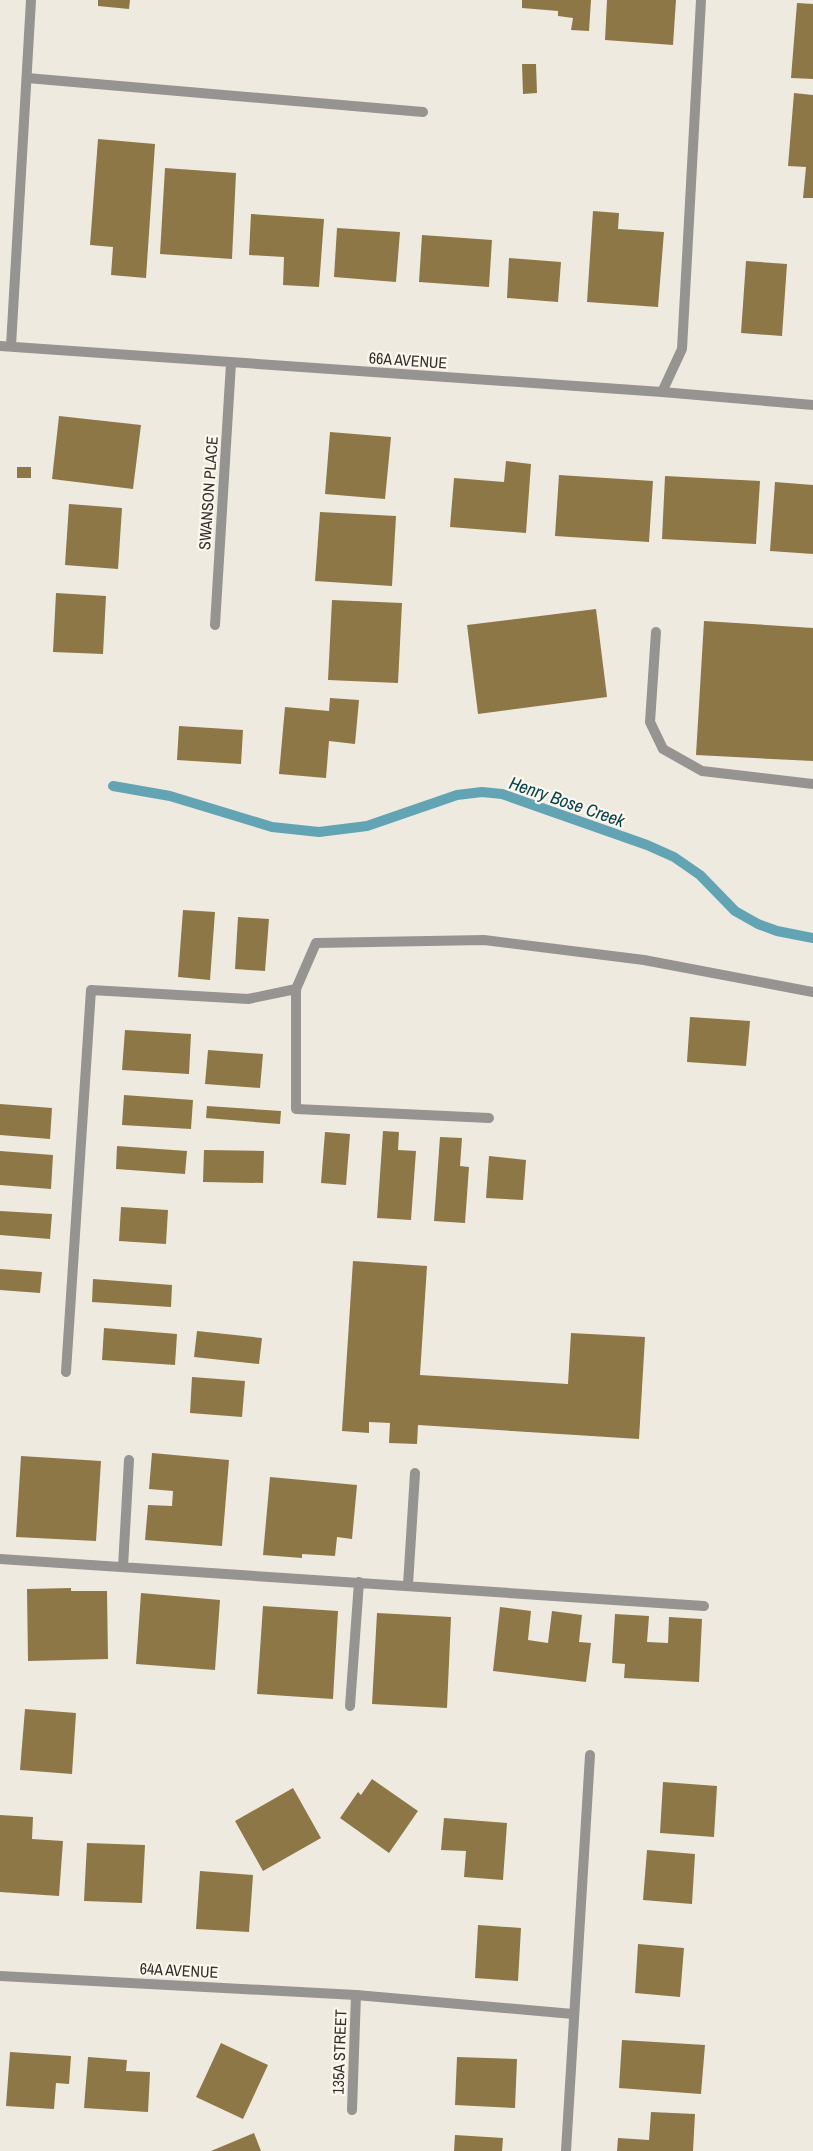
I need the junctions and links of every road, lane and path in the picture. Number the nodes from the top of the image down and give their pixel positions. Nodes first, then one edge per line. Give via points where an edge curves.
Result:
1 (31, 0) edge
2 (701, 0) edge
3 (27, 78) junction
4 (423, 112) dead end
5 (5, 346) edge
6 (231, 363) junction
7 (662, 392) junction
8 (813, 405) edge
9 (215, 625) dead end
10 (656, 632) dead end
11 (813, 784) edge
12 (296, 989) junction
13 (813, 992) edge
14 (489, 1118) dead end
15 (66, 1372) dead end
16 (129, 1460) dead end
17 (415, 1473) dead end
18 (0, 1559) edge
19 (123, 1567) junction
20 (359, 1582) junction
21 (408, 1585) junction
22 (704, 1606) dead end
23 (350, 1706) dead end
24 (590, 1755) dead end
25 (0, 1976) edge
26 (356, 1995) junction
27 (573, 2014) junction
28 (352, 2110) dead end
29 (566, 2151) edge

1 - 3 street
2 - 7 street via 682,349
3 - 4 street
3 - 5 street
5 - 6 street, 66A AVENUE
6 - 7 street, 66A AVENUE
6 - 9 street, SWANSON PLACE
7 - 8 street, 66A AVENUE
10 - 11 street via 650,722 663,749 702,771
12 - 13 street via 316,943 484,940 644,960
12 - 14 street via 296,1109
12 - 15 street via 248,999 92,990
16 - 19 street
17 - 21 street
18 - 19 street
19 - 20 street
20 - 21 street
20 - 23 street
21 - 22 street
24 - 27 street
25 - 26 street, 64A AVENUE
26 - 27 street, 64A AVENUE
26 - 28 street, 135A STREET
27 - 29 street

